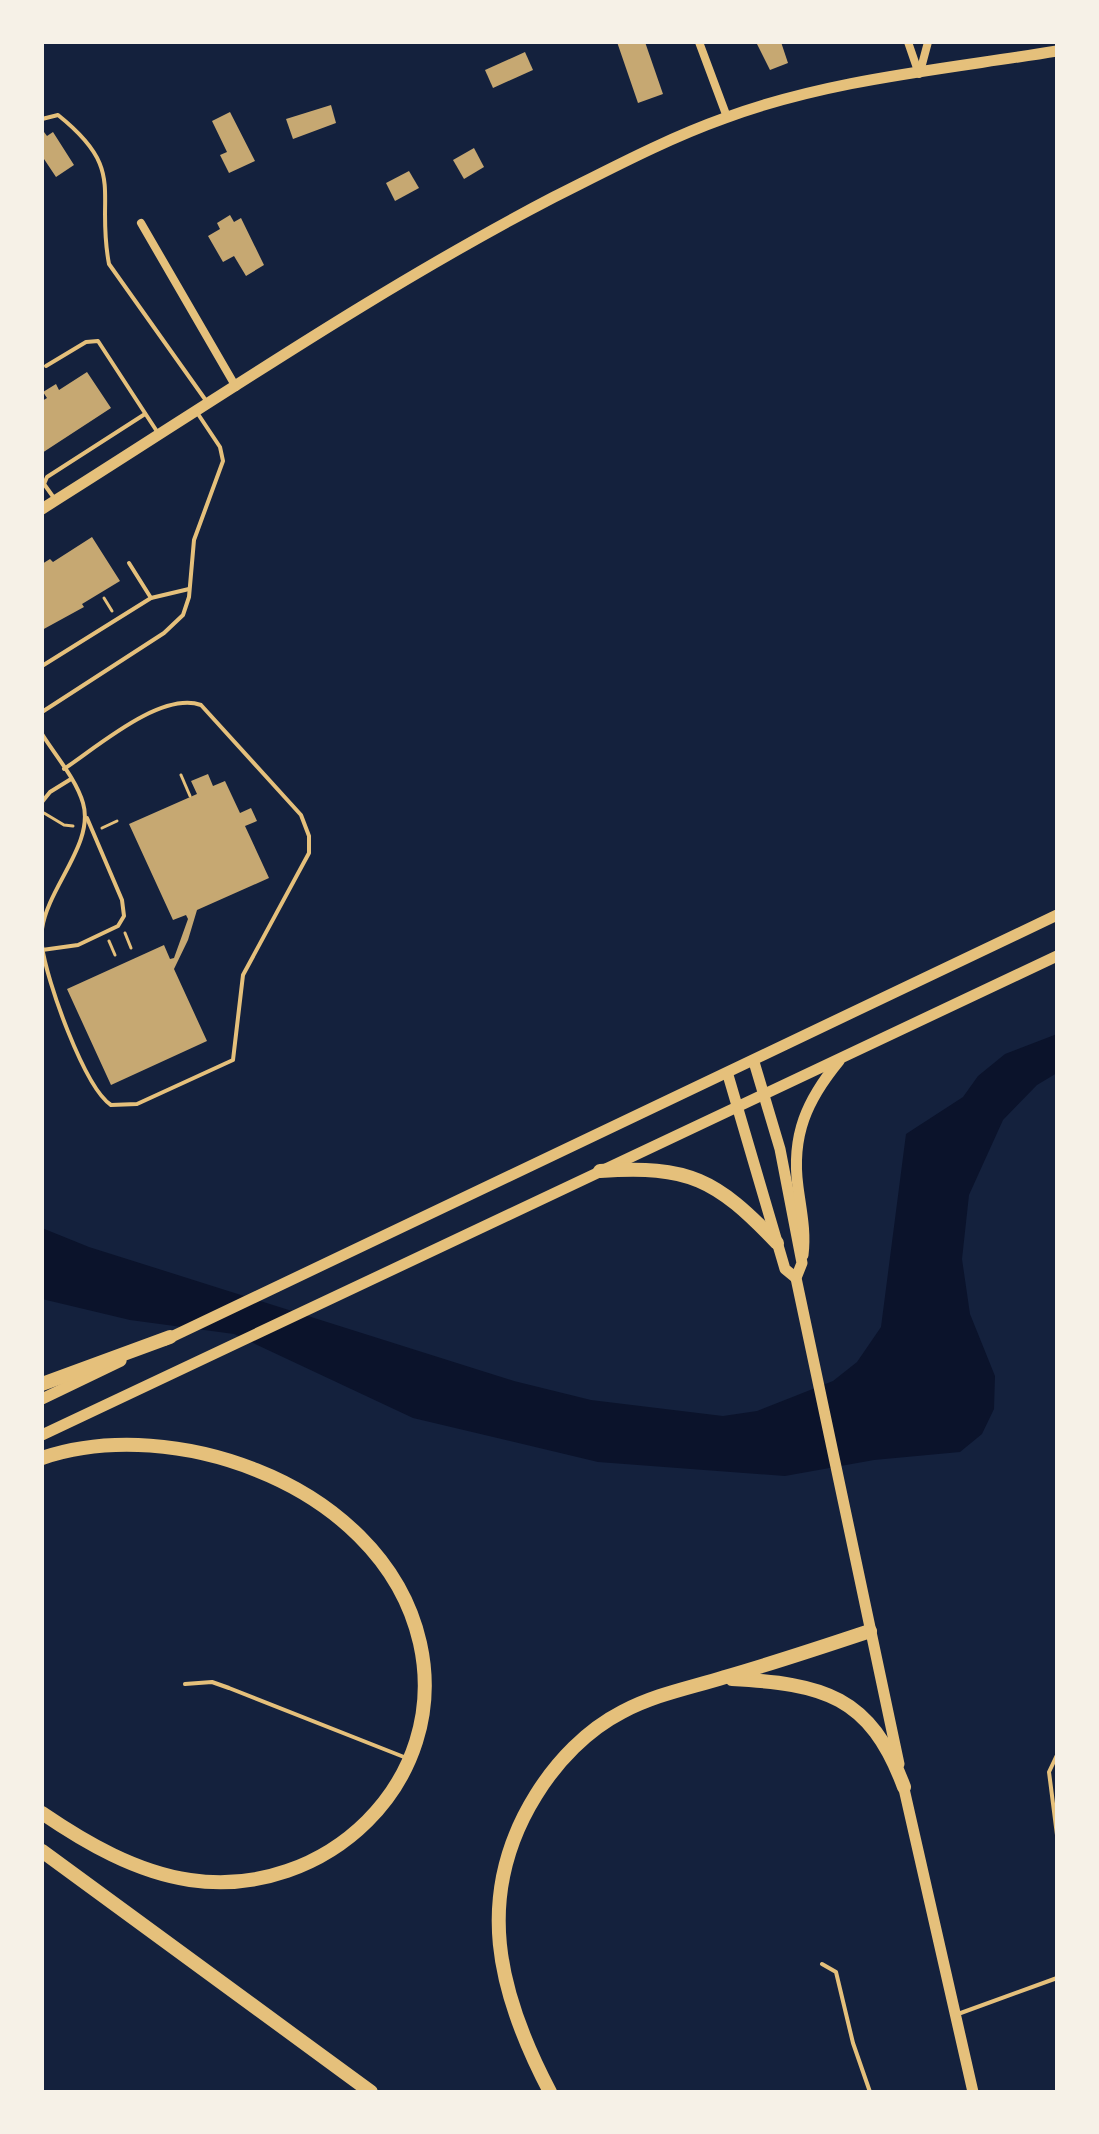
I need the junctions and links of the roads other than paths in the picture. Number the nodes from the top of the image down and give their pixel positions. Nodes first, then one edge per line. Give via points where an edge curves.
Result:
1 (699, 42) edge
2 (908, 42) edge
3 (928, 42) edge
4 (1057, 51) edge
5 (919, 74) junction
6 (727, 117) junction
7 (42, 119) edge
8 (141, 223) dead end
9 (46, 366) dead end
10 (236, 387) junction
11 (209, 404) junction
12 (196, 412) junction
13 (145, 414) junction
14 (159, 435) junction
15 (55, 501) junction
16 (42, 509) edge
17 (129, 563) dead end
18 (189, 589) junction
19 (151, 598) junction
20 (42, 666) edge
21 (42, 712) edge
22 (42, 734) edge
23 (64, 769) junction
24 (71, 779) junction
25 (42, 802) edge
26 (85, 815) junction
27 (1057, 915) edge
28 (42, 929) edge
29 (42, 948) edge
30 (1057, 956) edge
31 (843, 1057) junction
32 (754, 1062) junction
33 (728, 1075) junction
34 (764, 1093) junction
35 (739, 1105) junction
36 (600, 1171) junction
37 (777, 1243) junction
38 (802, 1263) junction
39 (796, 1278) junction
40 (170, 1337) joint
41 (87, 1373) junction
42 (42, 1384) edge
43 (42, 1399) edge
44 (42, 1435) edge
45 (42, 1458) edge
46 (870, 1631) junction
47 (723, 1678) junction
48 (185, 1684) dead end
49 (1057, 1755) edge
50 (408, 1759) junction
51 (904, 1787) junction
52 (42, 1813) edge
53 (1057, 1835) edge
54 (42, 1851) edge
55 (822, 1964) dead end
56 (1057, 1978) edge
57 (955, 2015) junction
58 (371, 2092) edge
59 (550, 2092) edge
60 (870, 2092) edge
61 (973, 2092) edge

1 - 6 street
2 - 5 street
3 - 5 street
4 - 5 main road
5 - 6 main road via 856,82
6 - 10 main road via 629,159 444,255
7 - 11 lane via 58,115 86,138 102,163 109,264
8 - 10 street
9 - 13 lane via 94,339
10 - 11 main road
11 - 12 main road
12 - 14 main road
12 - 18 lane via 220,447 223,461 194,540
13 - 14 lane
13 - 15 lane via 46,479
14 - 15 main road
15 - 16 main road
17 - 19 lane
18 - 19 lane
18 - 21 lane via 183,615 175,624
19 - 20 lane
22 - 23 lane
23 - 24 lane
23 - 29 lane via 161,707 178,702 201,705 301,815 309,853 243,975 233,1060 137,1104 111,1105 98,1091 58,1008
24 - 25 lane
24 - 26 lane
26 - 28 lane via 76,851 53,890
26 - 29 lane via 124,911 121,922 71,948
27 - 32 main road
30 - 31 main road
31 - 34 main road
31 - 38 main road via 809,1101 799,1130 795,1163 806,1237
32 - 33 main road
32 - 34 main road
33 - 35 main road
33 - 40 main road
34 - 35 main road
34 - 38 main road
35 - 36 main road
35 - 37 main road
36 - 37 highway via 683,1173 728,1195
36 - 44 main road
37 - 39 main road via 785,1269
38 - 39 main road
39 - 46 main road
40 - 41 highway
41 - 42 highway
41 - 43 main road
45 - 50 highway via 99,1446 149,1446 221,1456 310,1495 350,1526 383,1564 407,1605 420,1644 421,1721
46 - 47 highway
46 - 51 main road
47 - 51 highway via 796,1684 838,1699 877,1731
47 - 59 highway via 661,1694 601,1725 549,1775 520,1825 498,1900 501,1962 528,2050
48 - 50 lane via 212,1682
49 - 53 lane via 1049,1772
50 - 52 highway via 379,1809 344,1843 269,1879 228,1883 164,1874 83,1840
51 - 57 main road
54 - 58 highway
55 - 60 lane via 836,1972
56 - 57 lane
57 - 61 main road

